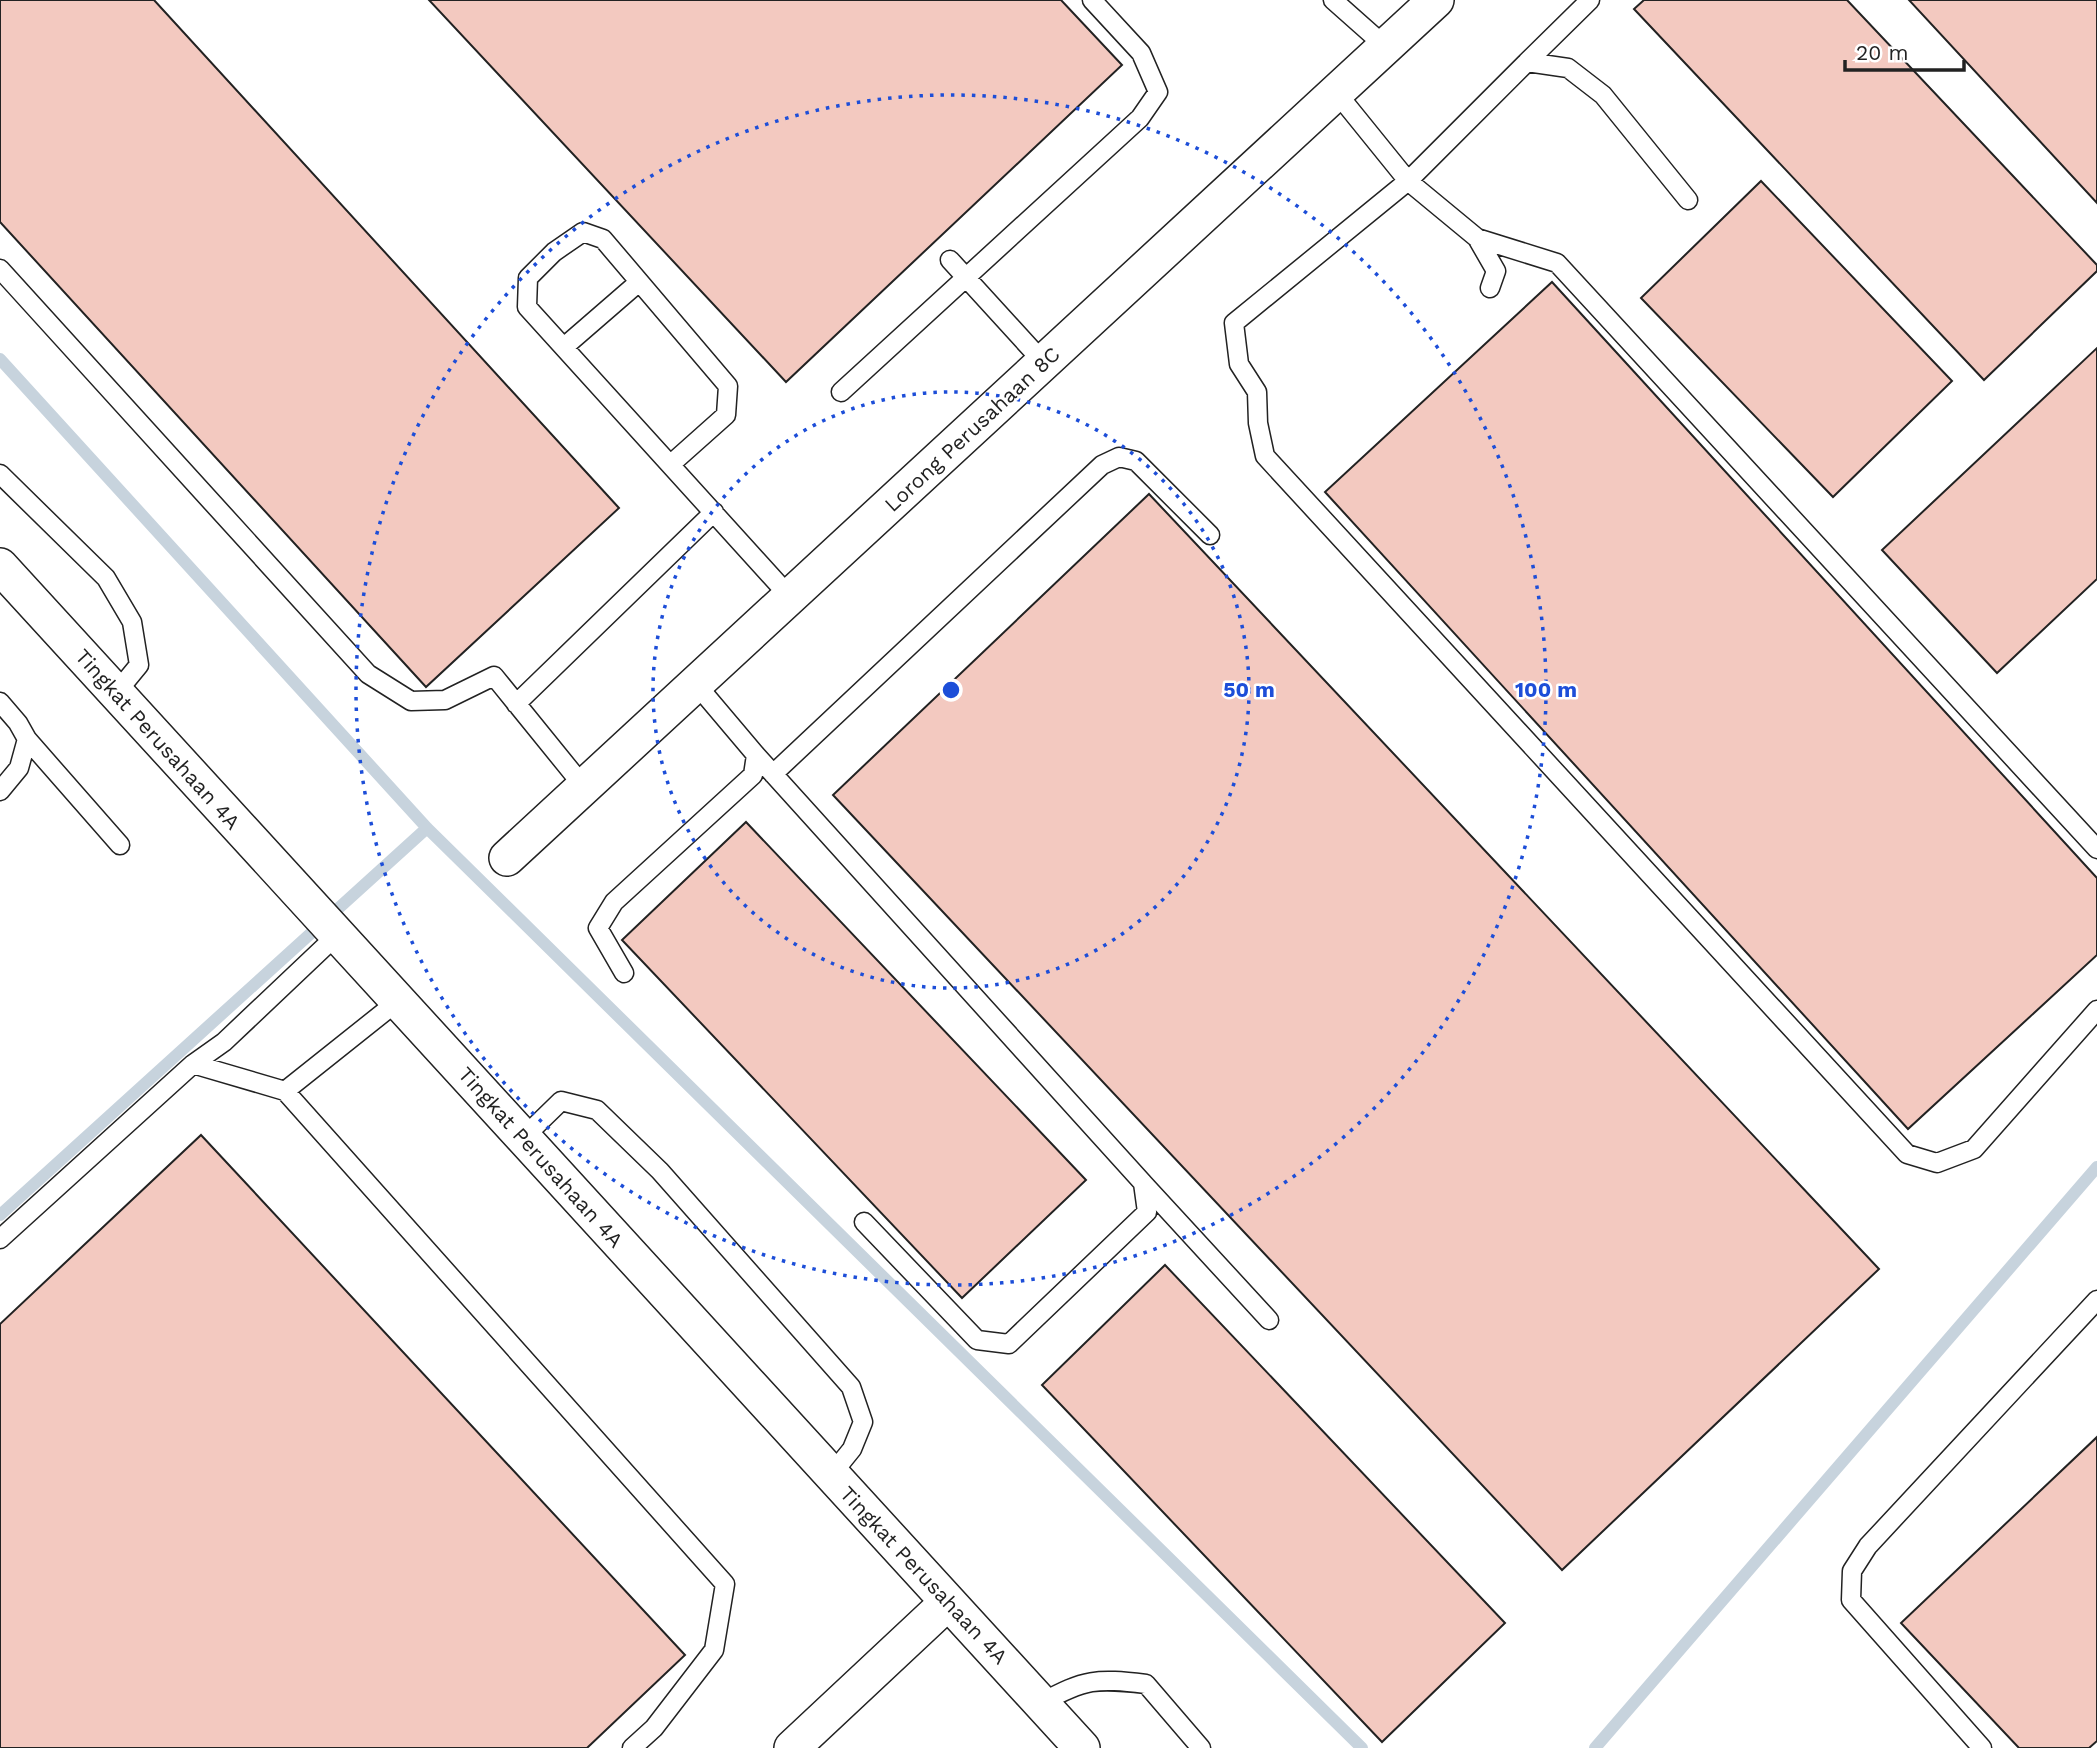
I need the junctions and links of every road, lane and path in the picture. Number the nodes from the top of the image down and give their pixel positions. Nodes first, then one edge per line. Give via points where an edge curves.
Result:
1 (1092, 0) edge
2 (1333, 0) edge
3 (1436, 0) edge
4 (1590, 0) edge
5 (1386, 47) junction
6 (1527, 62) junction
7 (1336, 92) junction
8 (1408, 181) junction
9 (1688, 200) dead end
10 (1477, 238) junction
11 (950, 260) dead end
12 (0, 269) edge
13 (967, 278) junction
14 (639, 282) junction
15 (1490, 288) dead end
16 (564, 347) junction
17 (1044, 363) junction
18 (841, 392) dead end
19 (671, 464) junction
20 (0, 474) edge
21 (714, 512) junction
22 (1210, 535) dead end
23 (0, 566) edge
24 (790, 597) junction
25 (696, 684) junction
26 (116, 693) junction
27 (0, 702) edge
28 (516, 704) junction
29 (27, 739) junction
30 (756, 755) junction
31 (773, 774) junction
32 (584, 787) junction
33 (0, 792) edge
34 (120, 845) dead end
35 (2097, 849) edge
36 (507, 858) dead end
37 (337, 935) junction
38 (624, 973) dead end
39 (398, 1001) junction
40 (2097, 1010) edge
41 (193, 1064) junction
42 (285, 1091) junction
43 (523, 1138) junction
44 (1143, 1183) junction
45 (864, 1222) dead end
46 (0, 1239) edge
47 (2097, 1300) edge
48 (1269, 1320) dead end
49 (831, 1475) junction
50 (948, 1602) junction
51 (1041, 1703) junction
52 (632, 1748) edge
53 (792, 1748) edge
54 (1082, 1748) edge
55 (1201, 1748) edge
56 (1982, 1748) edge

1 - 13 lane via 1141,53 1158,92 1140,118
2 - 5 lane
3 - 5 street, Lorong Perusahaan 8C
4 - 6 lane
5 - 7 street, Lorong Perusahaan 8C
6 - 8 lane
6 - 9 lane via 1568,68 1604,95
7 - 8 lane
7 - 17 street, Lorong Perusahaan 8C
8 - 10 lane
8 - 40 lane via 1234,323 1239,364 1257,392 1265,456 1907,1154 1937,1163 1974,1149
10 - 15 lane via 1496,271
10 - 35 lane via 1557,263
11 - 13 lane
12 - 28 lane via 368,674 411,701 444,700 494,676
13 - 17 lane
13 - 18 lane
14 - 16 lane
14 - 16 lane via 603,239 583,232 554,252 528,278 527,307
14 - 19 lane via 728,386 726,415
16 - 19 lane
17 - 24 street, Lorong Perusahaan 8C
19 - 21 lane
20 - 26 lane via 106,578 132,622 139,665
21 - 24 lane
21 - 28 lane
22 - 31 lane via 1136,461 1119,457 1102,465
23 - 26 street, Tingkat Perusahaan 4A
24 - 25 street, Lorong Perusahaan 8C
25 - 30 lane
25 - 32 street, Lorong Perusahaan 8C
26 - 37 street, Tingkat Perusahaan 4A
27 - 29 lane
28 - 32 lane
29 - 33 lane via 19,768
29 - 34 lane
30 - 31 lane
30 - 38 lane via 754,775 614,902 598,928
31 - 44 lane
32 - 36 street, Lorong Perusahaan 8C
37 - 39 street, Tingkat Perusahaan 4A
37 - 41 lane via 224,1042
39 - 42 lane
39 - 43 street, Tingkat Perusahaan 4A
41 - 42 lane
41 - 46 lane
42 - 52 lane via 725,1584 714,1650 654,1728
43 - 49 street, Tingkat Perusahaan 4A
43 - 49 lane via 561,1101 597,1110 660,1171 851,1387 863,1422 852,1448
44 - 45 lane via 1147,1212 1009,1344 977,1340
44 - 48 lane
47 - 56 lane via 1868,1546 1852,1571 1851,1600
49 - 50 street, Tingkat Perusahaan 4A
50 - 51 street, Tingkat Perusahaan 4A
50 - 53 street
51 - 54 street, Tingkat Perusahaan 4A
51 - 55 lane via 1069,1688 1102,1679 1146,1684

